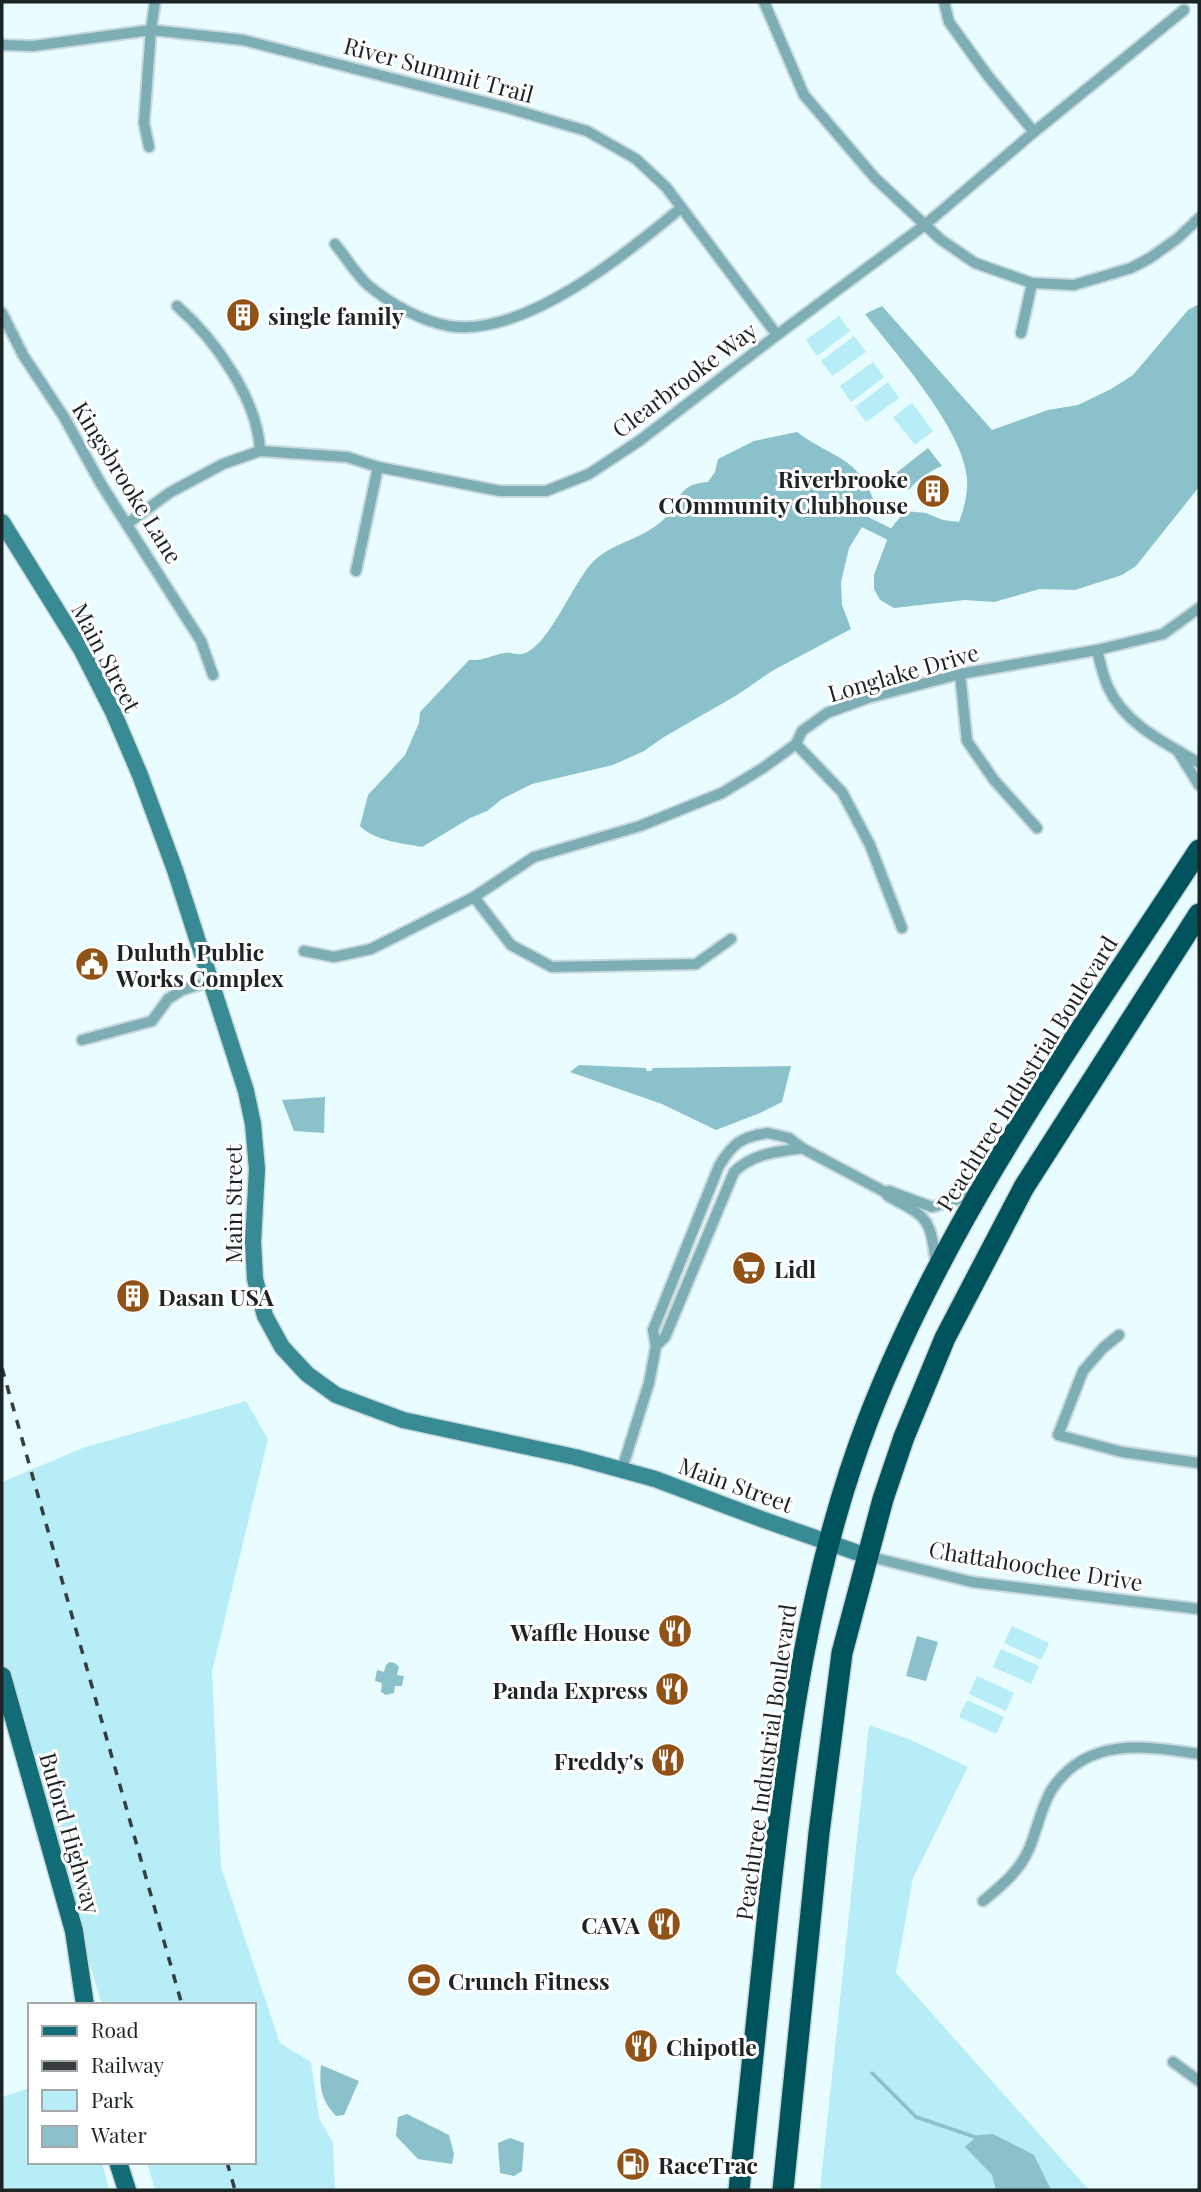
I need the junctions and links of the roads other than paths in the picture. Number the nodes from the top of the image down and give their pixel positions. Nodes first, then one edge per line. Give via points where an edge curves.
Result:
1 (155, 2) edge
2 (764, 2) edge
3 (944, 2) edge
4 (1184, 10) dead end
5 (151, 30) junction
6 (2, 45) edge
7 (1034, 132) junction
8 (149, 146) dead end
9 (681, 208) junction
10 (1199, 218) edge
11 (926, 224) junction
12 (335, 244) dead end
13 (1032, 283) junction
14 (177, 306) dead end
15 (2, 313) edge
16 (1021, 332) dead end
17 (777, 335) junction
18 (260, 451) junction
19 (378, 467) junction
20 (2, 522) edge
21 (127, 524) junction
22 (356, 571) dead end
23 (1199, 608) edge
24 (1097, 650) junction
25 (960, 674) junction
26 (213, 675) dead end
27 (796, 744) junction
28 (1178, 750) junction
29 (1199, 763) edge
30 (1199, 785) edge
31 (1037, 828) dead end
32 (1199, 850) edge
33 (474, 897) junction
34 (1199, 914) edge
35 (902, 928) dead end
36 (731, 939) dead end
37 (304, 951) dead end
38 (209, 982) junction
39 (82, 1040) dead end
40 (802, 1148) junction
41 (984, 1184) junction
42 (886, 1192) junction
43 (937, 1272) junction
44 (1119, 1335) dead end
45 (656, 1346) junction
46 (1199, 1463) edge
47 (622, 1469) junction
48 (828, 1542) junction
49 (867, 1556) junction
50 (1199, 1609) edge
51 (2, 1676) edge
52 (1199, 1754) edge
53 (983, 1901) dead end
54 (85, 2003) edge
55 (1173, 2062) dead end
56 (1199, 2081) edge
57 (119, 2164) edge
58 (127, 2190) edge
59 (739, 2190) edge
60 (783, 2190) edge

1 - 5 street
2 - 11 street via 804,95 874,178
3 - 7 street via 949,22
4 - 7 street, Clearbrooke Way
5 - 6 street, River Summit Trail via 33,46
5 - 8 street via 144,122
5 - 9 street, River Summit Trail via 243,40 587,131 636,159
7 - 11 street, Clearbrooke Way
9 - 12 street via 560,297 511,320 485,325 450,326 416,316 368,285
9 - 17 street, River Summit Trail
10 - 13 street via 1178,238 1131,268 1074,285
11 - 13 street via 975,263
11 - 17 street, Clearbrooke Way
13 - 16 street
14 - 18 street via 197,324 235,376 259,436
15 - 21 street, Kingsbrooke Lane
17 - 19 street, Clearbrooke Way via 639,442 589,474 545,491 499,491
18 - 19 street, Clearbrooke Way via 347,457
18 - 21 street, Clearbrooke Way via 223,464 169,493
19 - 22 street
20 - 38 street, Main Street via 81,649 114,714 162,834
21 - 26 street, Kingsbrooke Lane via 201,640
23 - 24 street, Longlake Drive via 1163,634
24 - 25 street, Longlake Drive
24 - 28 street via 1108,687 1120,707 1144,730
25 - 27 street, Longlake Drive via 827,713 802,731
25 - 31 street via 967,741
27 - 33 street, Longlake Drive via 722,793 640,826 534,857
27 - 35 street via 842,792 870,845
28 - 29 street
28 - 30 street
32 - 41 highway, Peachtree Industrial Boulevard
33 - 36 street via 511,945 552,967 696,964
33 - 37 street, Longlake Drive via 371,949 334,957
34 - 49 highway via 1024,1187 945,1338 904,1437
38 - 39 street via 168,999 152,1021
38 - 47 street, Main Street via 253,1124 255,1279 265,1316 282,1348 336,1395 403,1420
40 - 42 street
40 - 45 street via 767,1153 734,1172 665,1337
40 - 45 street via 789,1138 768,1133 743,1139 729,1149 653,1329
41 - 42 street via 932,1208
41 - 43 highway, Peachtree Industrial Boulevard
42 - 43 street via 919,1212 930,1226
43 - 48 highway, Peachtree Industrial Boulevard via 868,1419
44 - 46 street via 1083,1371 1058,1435 1122,1452
45 - 47 street
47 - 48 street, Main Street
48 - 49 street, Main Street
48 - 59 highway, Peachtree Industrial Boulevard via 800,1671 779,1814
49 - 50 street, Chattahoochee Drive via 972,1582
49 - 60 highway via 842,1653
51 - 54 main road, Buford Highway via 74,1931
52 - 53 street via 1129,1746 1106,1749 1067,1772 1052,1790 1028,1852 1012,1877
55 - 56 street
57 - 58 main road

